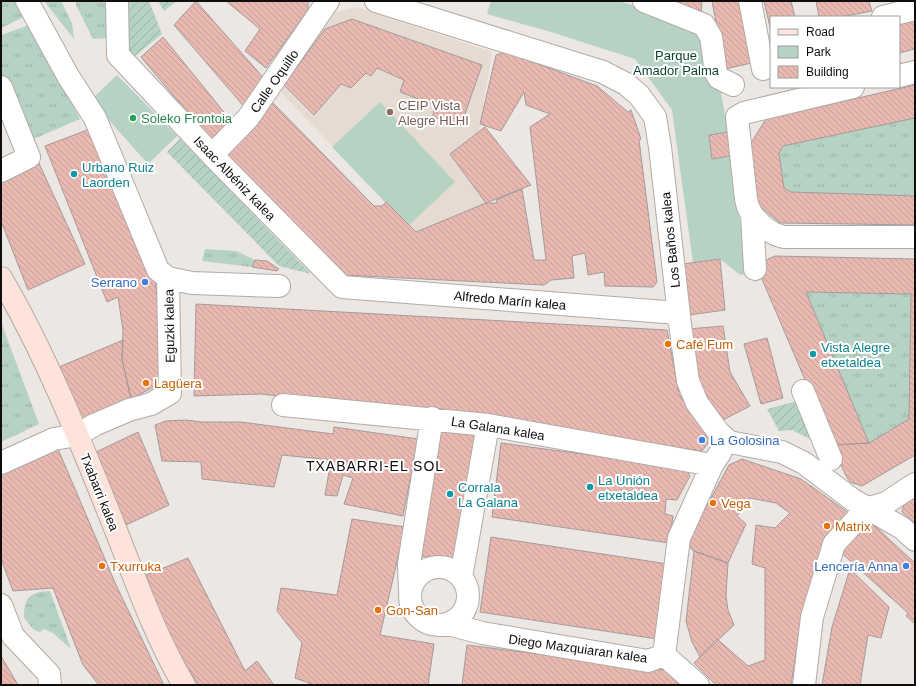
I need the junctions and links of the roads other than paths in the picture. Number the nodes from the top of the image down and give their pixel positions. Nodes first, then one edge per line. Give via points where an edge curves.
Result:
1 (27, 1) edge
2 (117, 1) edge
3 (328, 1) edge
4 (376, 1) edge
5 (644, 1) edge
6 (750, 1) edge
7 (915, 9) edge
8 (887, 16) edge
9 (765, 46) edge
10 (763, 69) dead end
11 (915, 72) edge
12 (900, 76) edge
13 (733, 85) dead end
14 (1, 88) edge
15 (849, 88) edge
16 (212, 155) junction
17 (1, 171) edge
18 (752, 216) junction
19 (915, 237) edge
20 (754, 269) dead end
21 (1, 278) edge
22 (168, 278) junction
23 (279, 286) dead end
24 (342, 287) joint
25 (7, 294) edge
26 (678, 313) junction
27 (803, 391) dead end
28 (283, 405) dead end
29 (432, 418) junction
30 (488, 425) junction
31 (77, 435) junction
32 (729, 442) junction
33 (831, 459) dead end
34 (1, 463) edge
35 (712, 465) junction
36 (915, 484) edge
37 (866, 509) junction
38 (915, 540) edge
39 (461, 576) junction
40 (410, 590) junction
41 (1, 605) edge
42 (448, 624) junction
43 (664, 655) junction
44 (50, 685) edge
45 (184, 685) edge
46 (698, 685) edge
47 (804, 685) edge

1 - 22 street, Eguzki kalea via 68,76 95,118 158,270
2 - 16 street, Isaac Albéniz kalea via 118,54
3 - 16 street, Calle Oquillo via 248,118
4 - 26 street, Los Baños kalea via 602,72 626,84 639,95 655,117
5 - 13 street via 704,25 711,38 716,72 719,78
6 - 9 street
7 - 8 street
9 - 10 street
11 - 12 street
14 - 17 street via 29,157
15 - 18 street via 744,113 737,117 746,199
16 - 24 street, Isaac Albéniz kalea
18 - 19 street via 774,235 784,237
18 - 20 street
21 - 25 street, Txabarri kalea
22 - 23 street via 192,283
22 - 31 street, Eguzki kalea via 170,393 151,404 129,410
24 - 26 street, Alfredo Marín kalea
25 - 31 street, Txabarri kalea
26 - 32 street, Los Baños kalea via 688,381 696,402
27 - 33 street
28 - 29 street, La Galana kalea
29 - 30 street, La Galana kalea
29 - 40 street via 409,564
30 - 35 street, La Galana kalea
30 - 39 street
31 - 34 street via 54,440
31 - 45 street, Txabarri kalea via 161,640
32 - 35 street
32 - 37 street via 782,452 804,463
35 - 43 street via 679,538
36 - 37 street via 886,504
37 - 38 street via 902,528
37 - 47 street via 834,544 812,617
39 - 40 street via 454,571 436,566 419,574
39 - 42 street via 468,592 468,600 461,616
40 - 42 street via 409,599 416,615 430,625
41 - 44 street via 13,636 49,674
42 - 43 street, Diego Mazquiaran kalea via 482,633 648,661
43 - 46 street, Diego Mazquiaran kalea

